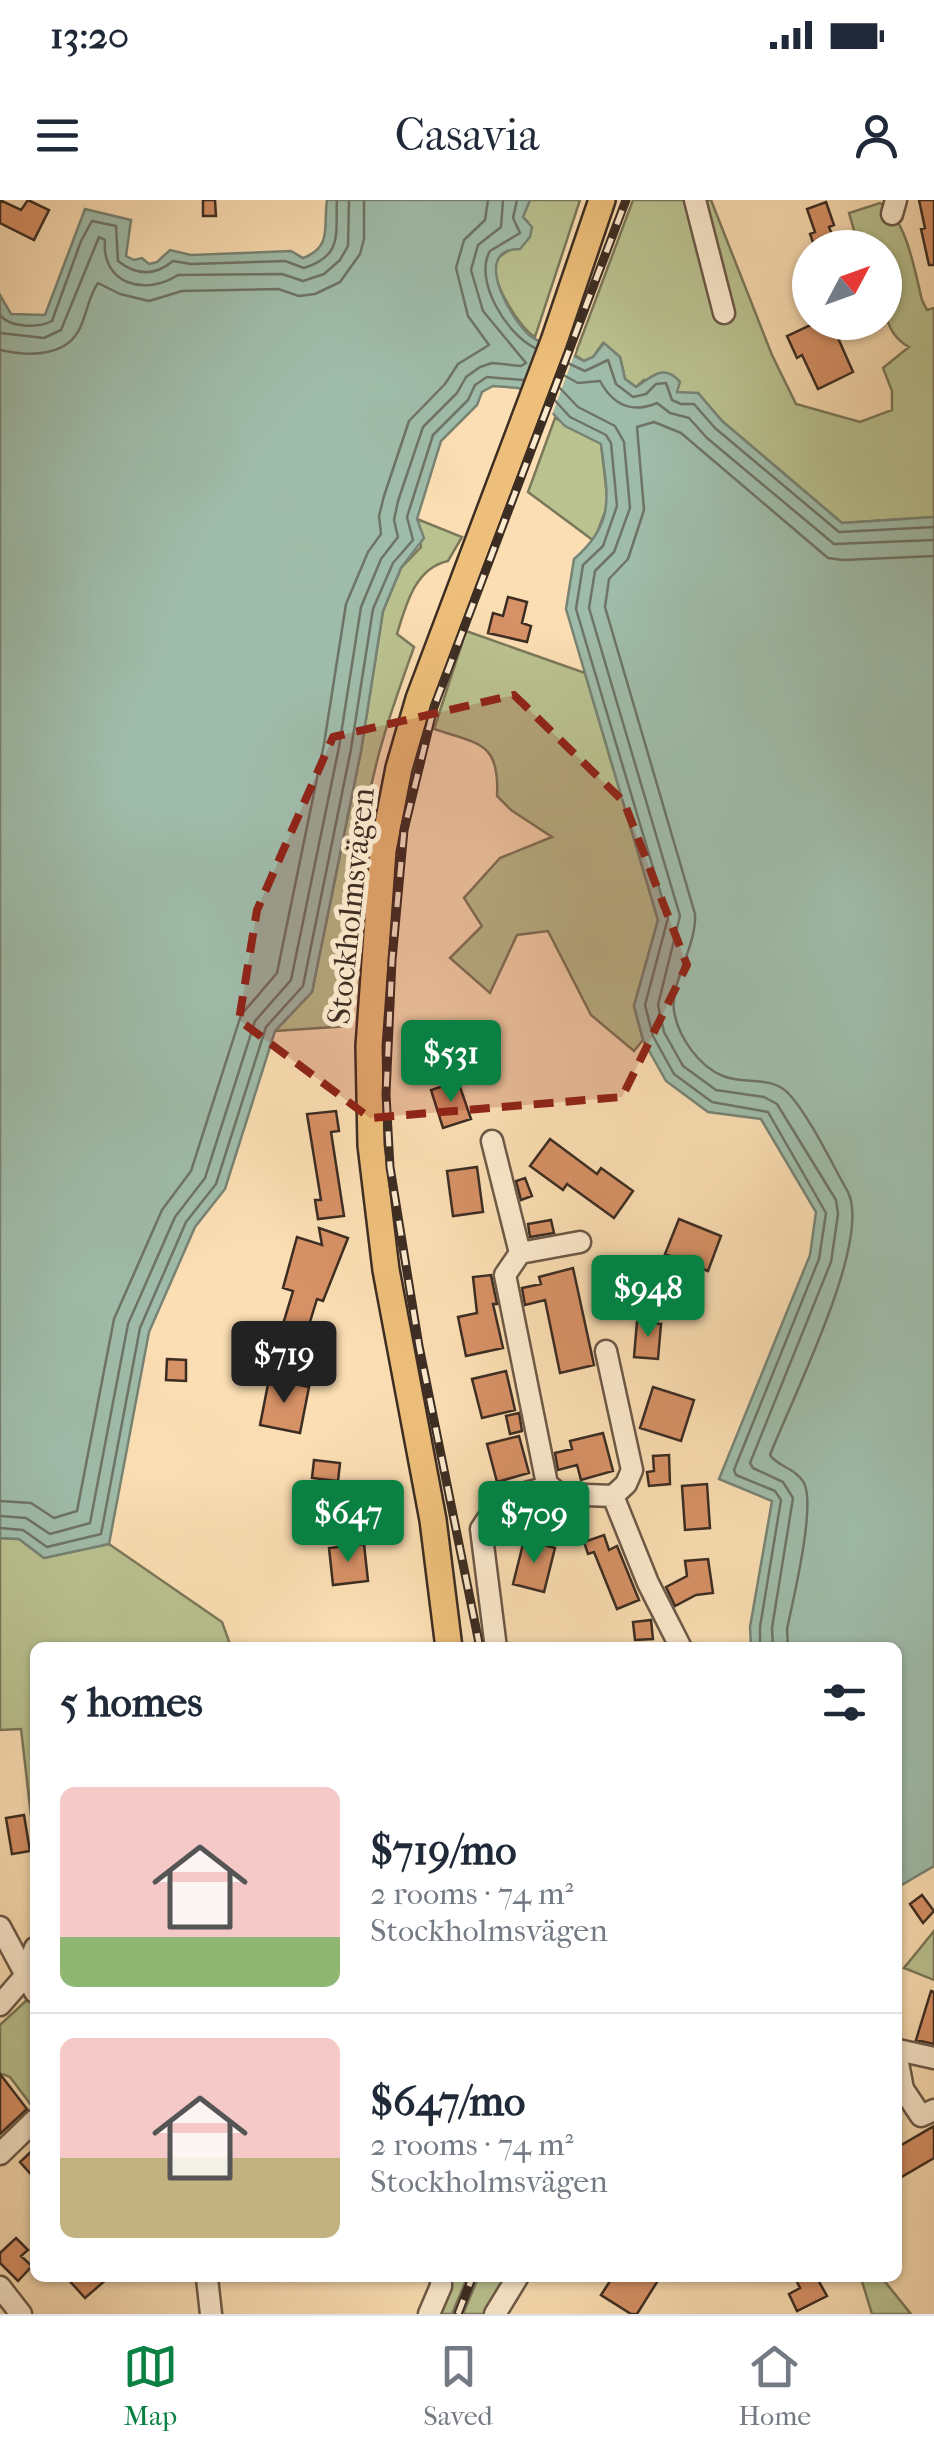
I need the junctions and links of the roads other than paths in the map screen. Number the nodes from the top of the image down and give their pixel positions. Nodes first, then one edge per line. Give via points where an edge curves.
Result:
1 (602, 200) edge
2 (695, 200) edge
3 (724, 313) dead end
4 (492, 1141) dead end
5 (580, 1242) dead end
6 (520, 1254) junction
7 (606, 1351) dead end
8 (550, 1487) junction
9 (612, 1496) junction
10 (448, 1642) edge
11 (495, 1642) edge
12 (678, 1642) edge
13 (0, 1927) edge
14 (30, 1982) edge
15 (30, 1985) edge
16 (0, 2005) edge
17 (902, 2051) edge
18 (934, 2058) edge
19 (902, 2084) edge
20 (934, 2110) edge
21 (30, 2125) edge
22 (0, 2154) edge
23 (207, 2282) edge
24 (442, 2282) edge
25 (515, 2282) edge
26 (0, 2286) edge
27 (21, 2314) edge
28 (210, 2314) edge
29 (429, 2314) edge
30 (495, 2314) edge

1 - 10 main road, Stockholmsvägen via 433,659 399,768 383,850 369,1046 371,1145
2 - 3 street
4 - 6 street
5 - 6 street
6 - 8 street via 505,1275
7 - 9 street via 632,1470
8 - 9 street via 560,1494
8 - 11 street via 506,1500 481,1529
9 - 12 street
13 - 14 street
15 - 16 street
17 - 18 street
19 - 20 street via 920,2116
21 - 22 street
23 - 28 street
24 - 29 street
25 - 30 street
26 - 27 street

